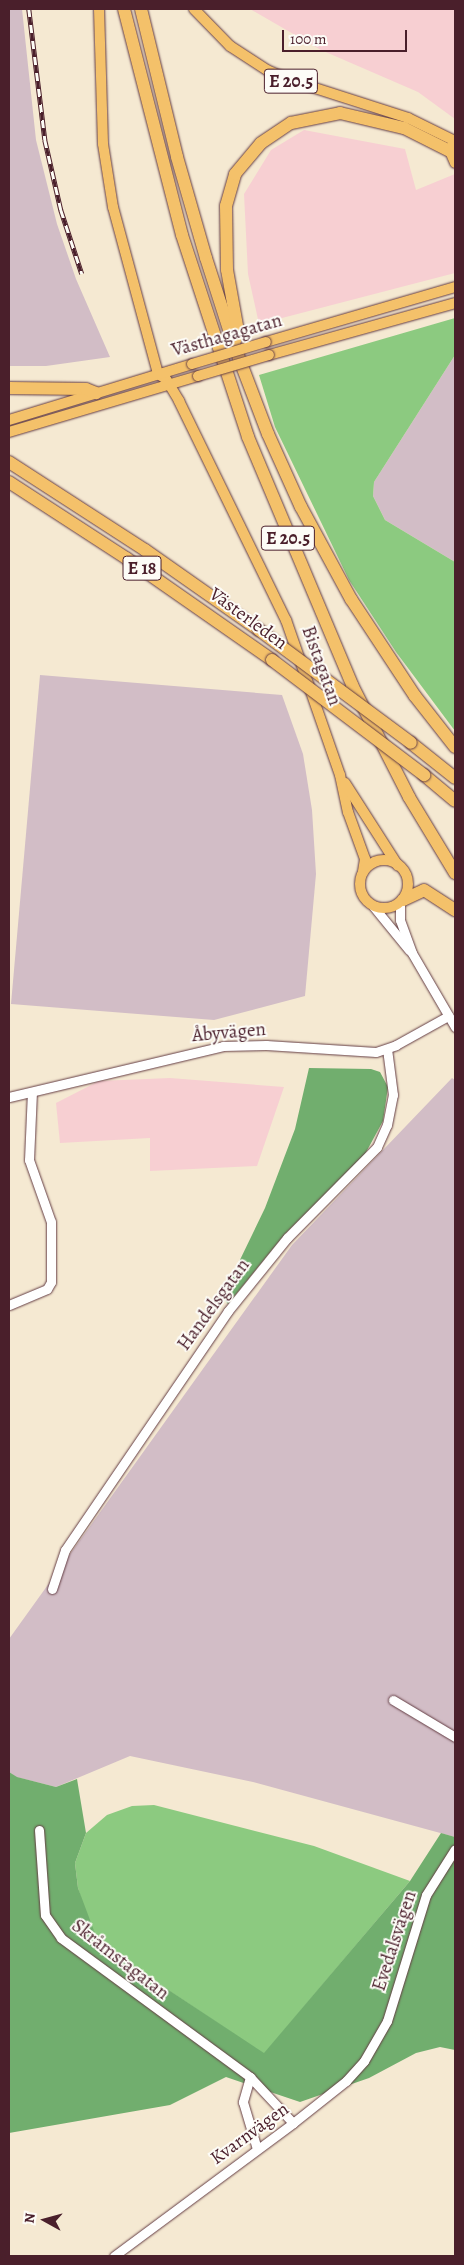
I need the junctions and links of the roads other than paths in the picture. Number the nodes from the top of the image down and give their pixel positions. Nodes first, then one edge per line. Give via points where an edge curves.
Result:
1 (99, 9) edge
2 (124, 9) edge
3 (141, 9) edge
4 (194, 9) edge
5 (453, 145) edge
6 (455, 163) edge
7 (455, 287) edge
8 (455, 303) edge
9 (234, 345) junction
10 (150, 374) junction
11 (169, 384) junction
12 (9, 388) edge
13 (96, 393) junction
14 (9, 420) edge
15 (9, 432) edge
16 (9, 462) edge
17 (9, 482) edge
18 (455, 747) edge
19 (340, 775) junction
20 (455, 778) edge
21 (455, 800) edge
22 (399, 866) junction
23 (363, 872) junction
24 (455, 873) edge
25 (402, 901) junction
26 (373, 906) junction
27 (455, 910) edge
28 (412, 953) junction
29 (448, 1016) junction
30 (455, 1027) edge
31 (386, 1049) junction
32 (32, 1092) junction
33 (9, 1097) edge
34 (9, 1304) edge
35 (52, 1589) dead end
36 (394, 1700) dead end
37 (455, 1737) edge
38 (39, 1830) dead end
39 (455, 1849) edge
40 (387, 2021) joint
41 (250, 2077) junction
42 (293, 2123) junction
43 (257, 2149) junction
44 (114, 2256) edge

1 - 10 main road via 104,144 113,208 151,351
2 - 24 highway, E 20.5 via 184,243 251,446 352,685 401,784
3 - 9 highway, E 20.5 via 177,157
4 - 5 main road, E 20.5 via 230,46 267,70 413,120
5 - 6 main road
5 - 9 highway, E 20.5 via 404,128 340,113 291,122 261,143 235,174 226,206 228,270 238,331
7 - 10 main road, Västhagagatan, bridge
8 - 11 main road, Västhagagatan, bridge
9 - 18 highway, E 20.5 via 284,472 330,562 370,630
10 - 11 main road, E 20.5
10 - 13 main road, Västhagagatan
11 - 15 main road, Västhagagatan
11 - 19 main road, Bistagatan / E 20.5 via 271,587
12 - 13 highway via 86,389
13 - 14 main road, Västhagagatan
16 - 20 highway, Västerleden / E 18, bridge via 145,550 259,630
17 - 21 highway, Västerleden / E 18, bridge via 126,558 272,660
19 - 22 main road, Bistagatan / E 20.5
19 - 23 main road, Bistagatan / E 20.5 via 348,812 366,859
22 - 23 main road via 378,860
22 - 25 main road, E 20.5 via 408,881
23 - 26 main road, E 20.5 via 362,893
25 - 26 main road via 388,908
25 - 27 highway via 424,890 435,894
25 - 28 street, E 20.5 via 400,920
26 - 28 street, E 20.5
28 - 29 street, E 20.5
29 - 30 street
29 - 31 street, Åbyvägen
31 - 32 street, Åbyvägen via 367,1053 244,1044 203,1049
31 - 35 street, Handelsgatan via 392,1095 387,1125 377,1147 287,1238 228,1311 64,1550
32 - 33 street, Åbyvägen
32 - 34 street via 29,1160 51,1222 51,1282 47,1289
36 - 37 street
38 - 41 street, Skråmstagatan via 45,1914 54,1929
39 - 40 street, Evedalsvägen via 426,1895
40 - 42 street, Kvarnvägen via 364,2061 346,2081
41 - 42 street, Skråmstagatan
41 - 43 street via 243,2102
42 - 43 street, Kvarnvägen
43 - 44 street, Kvarnvägen

